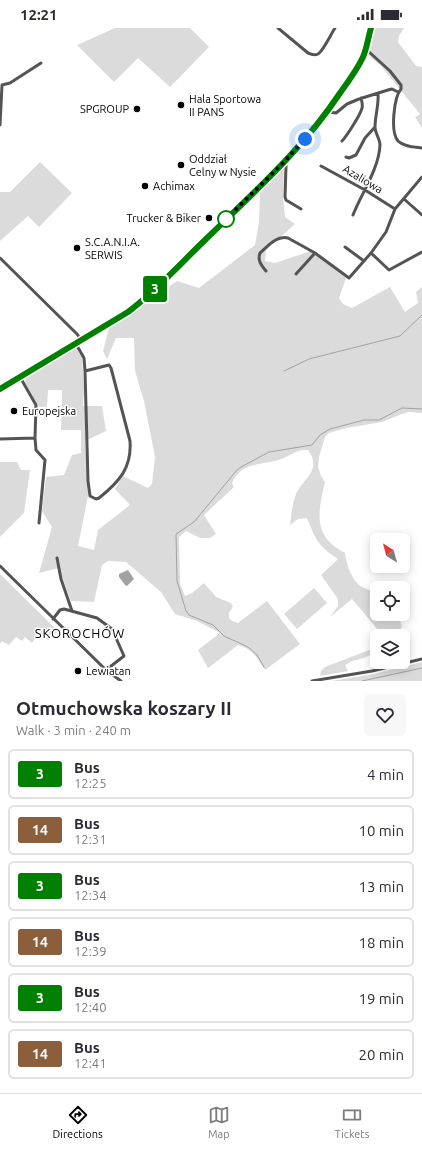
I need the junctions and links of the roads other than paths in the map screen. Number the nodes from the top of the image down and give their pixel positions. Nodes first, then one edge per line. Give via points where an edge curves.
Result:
1 (278, 28) edge
2 (335, 28) edge
3 (371, 28) edge
4 (365, 50) junction
5 (40, 64) dead end
6 (398, 92) junction
7 (378, 93) junction
8 (361, 98) junction
9 (329, 110) junction
10 (0, 125) edge
11 (375, 127) junction
12 (342, 141) dead end
13 (422, 148) edge
14 (346, 157) dead end
15 (284, 162) junction
16 (321, 166) dead end
17 (422, 177) edge
18 (365, 190) junction
19 (404, 199) junction
20 (301, 209) dead end
21 (395, 209) junction
22 (353, 215) dead end
23 (422, 215) edge
24 (346, 247) dead end
25 (422, 252) edge
26 (316, 253) junction
27 (370, 253) junction
28 (0, 258) edge
29 (364, 261) junction
30 (266, 271) dead end
31 (296, 274) dead end
32 (82, 341) junction
33 (76, 344) junction
34 (85, 371) junction
35 (20, 377) junction
36 (0, 389) edge
37 (35, 438) junction
38 (0, 439) edge
39 (39, 523) dead end
40 (57, 558) dead end
41 (0, 566) edge
42 (72, 611) junction
43 (53, 618) junction
44 (422, 659) edge
45 (106, 670) junction
46 (121, 681) edge
47 (312, 681) edge

1 - 2 street via 312,55 320,52
3 - 4 main road
4 - 6 street via 390,70 400,82 402,87
4 - 9 main road via 360,63
5 - 10 street via 10,83 2,85
6 - 7 street via 392,90
6 - 13 street via 394,128 396,138 402,144
7 - 8 street
7 - 11 street
8 - 9 street via 347,104 336,113
8 - 12 street via 360,113
9 - 15 main road
11 - 14 street via 356,155
11 - 18 street via 380,145 376,164
15 - 20 street via 286,200
15 - 32 main road via 139,304
16 - 18 street, Azaliowa
17 - 19 street
18 - 21 street, Azaliowa
18 - 22 street
19 - 21 street
19 - 23 street
21 - 27 street via 386,232
24 - 29 street
25 - 27 street via 389,270
26 - 29 street via 349,278
26 - 30 street via 288,238 278,238 258,257
26 - 31 street
27 - 29 street
28 - 32 street
32 - 33 main road
33 - 34 street via 84,358
33 - 35 main road
34 - 34 street via 88,481 90,496 96,499 119,481 129,459 130,441 109,365
35 - 36 main road
35 - 37 street via 36,405
37 - 38 street
37 - 39 street via 36,450 45,460
40 - 42 street
41 - 43 street
42 - 43 street via 61,609
42 - 45 street via 97,618 114,632 124,656
43 - 45 street
44 - 47 street
45 - 46 street

